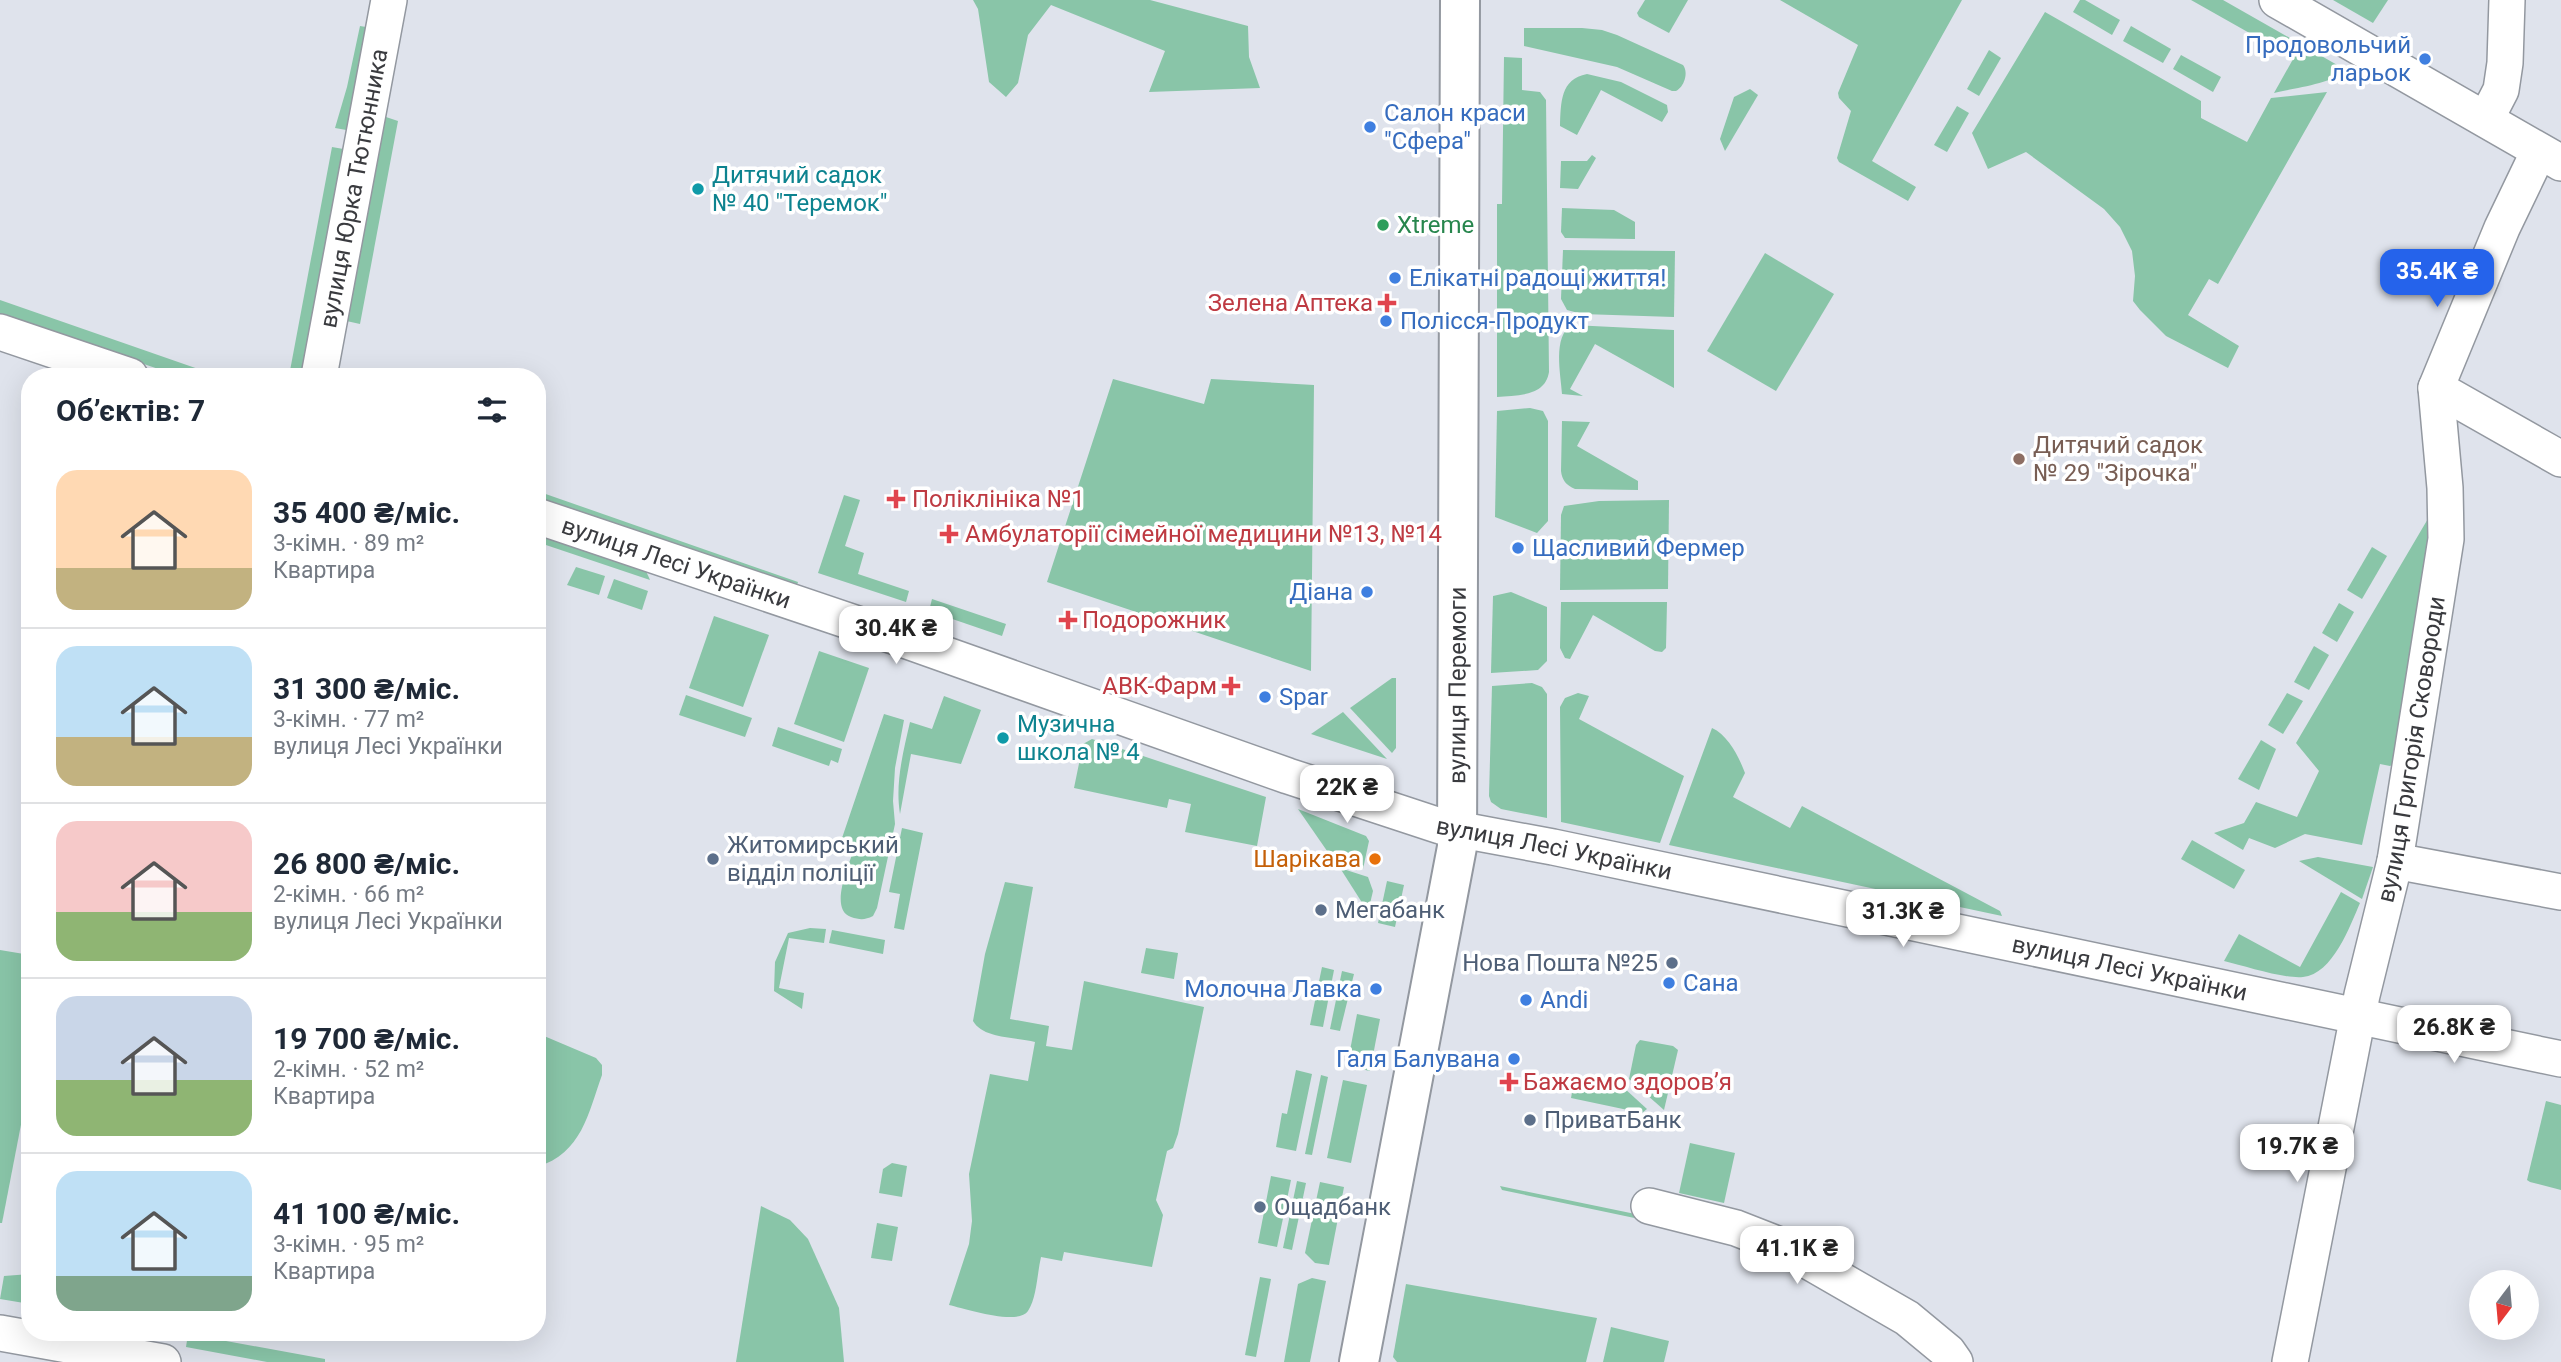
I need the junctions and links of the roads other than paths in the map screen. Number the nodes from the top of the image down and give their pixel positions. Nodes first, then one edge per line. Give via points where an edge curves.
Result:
1 (389, 0) edge
2 (1444, 0) edge
3 (1460, 0) edge
4 (2277, 0) edge
5 (2507, 0) edge
6 (2486, 119) junction
7 (2550, 157) edge
8 (0, 332) edge
9 (106, 368) edge
10 (320, 368) edge
11 (2436, 388) junction
12 (2561, 459) edge
13 (546, 519) edge
14 (1449, 827) junction
15 (2395, 861) junction
16 (2561, 892) edge
17 (2358, 1017) junction
18 (2561, 1059) edge
19 (1649, 1206) dead end
20 (0, 1333) edge
21 (21, 1335) edge
22 (68, 1341) edge
23 (144, 1350) edge
24 (1345, 1362) edge
25 (1359, 1362) edge
26 (1955, 1362) edge
27 (2290, 1362) edge

1 - 10 street, вулиця Юрка Тютюнника
2 - 14 main road, вулиця Перемоги
3 - 14 main road, вулиця Перемоги
4 - 6 street
5 - 6 street via 2501,90
6 - 7 street
7 - 11 street, вулиця Григорія Сковороди via 2502,228
8 - 9 street
11 - 12 street
11 - 15 street, вулиця Григорія Сковороди via 2446,538
13 - 14 street, вулиця Лесі Українки via 1270,770
14 - 17 street, вулиця Лесі Українки
14 - 24 main road, вулиця Перемоги
14 - 25 main road, вулиця Перемоги via 1454,869
15 - 16 street
15 - 17 street, вулиця Григорія Сковороди
17 - 18 street, вулиця Лесі Українки
17 - 27 street, вулиця Григорія Сковороди
19 - 26 street via 1736,1228 1783,1246 1907,1318
20 - 21 street
22 - 23 street

